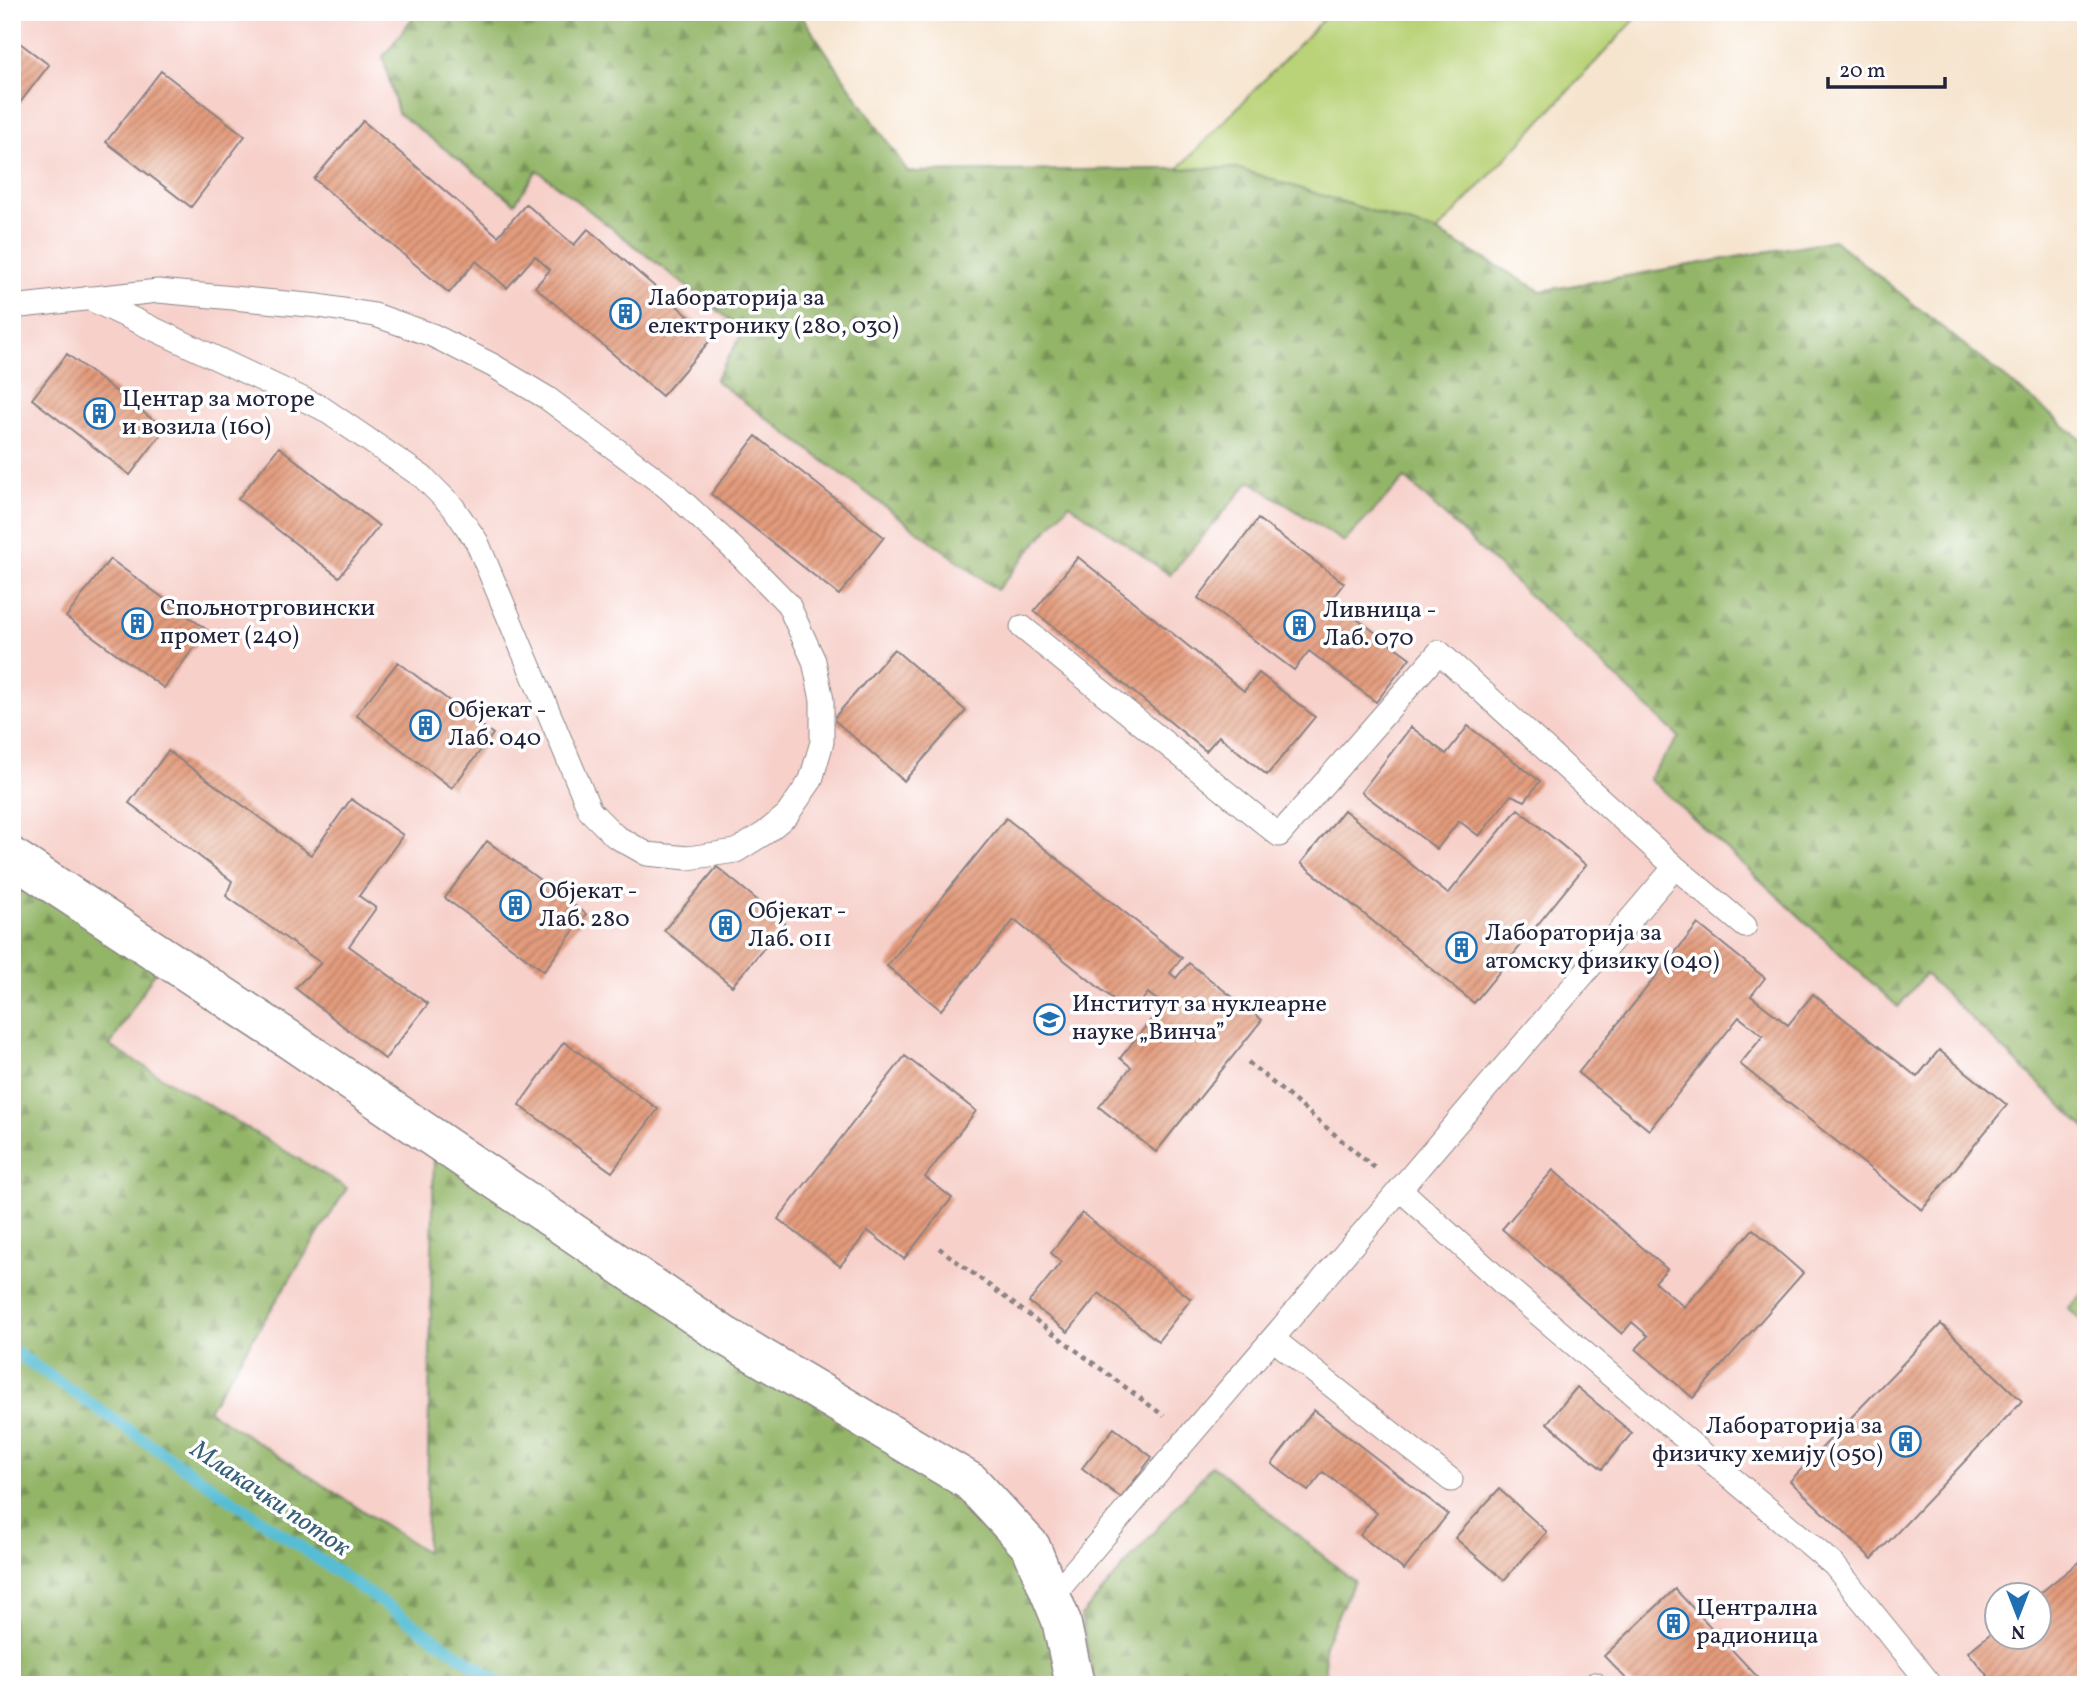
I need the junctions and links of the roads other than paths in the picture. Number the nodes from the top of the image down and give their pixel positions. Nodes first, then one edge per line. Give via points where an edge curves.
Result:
1 (88, 298) junction
2 (12, 306) edge
3 (1022, 627) dead end
4 (12, 857) edge
5 (1675, 867) junction
6 (1745, 926) dead end
7 (1400, 1189) junction
8 (1273, 1339) junction
9 (1451, 1479) dead end
10 (1052, 1597) junction
11 (1075, 1685) edge
12 (1931, 1685) edge

1 - 1 lane via 158,291 375,315 432,335 547,398 668,488 788,604 814,661 822,700 822,741 811,780 786,815 736,851 688,858 647,854 615,836 590,811 477,542 444,498 424,478 322,408
1 - 2 lane
3 - 5 lane via 1279,835 1439,652
4 - 10 street via 722,1334 971,1482 1031,1546
5 - 6 lane
5 - 7 lane
7 - 8 lane
7 - 12 lane via 1833,1565
8 - 9 lane
8 - 10 lane
10 - 11 street via 1062,1620

